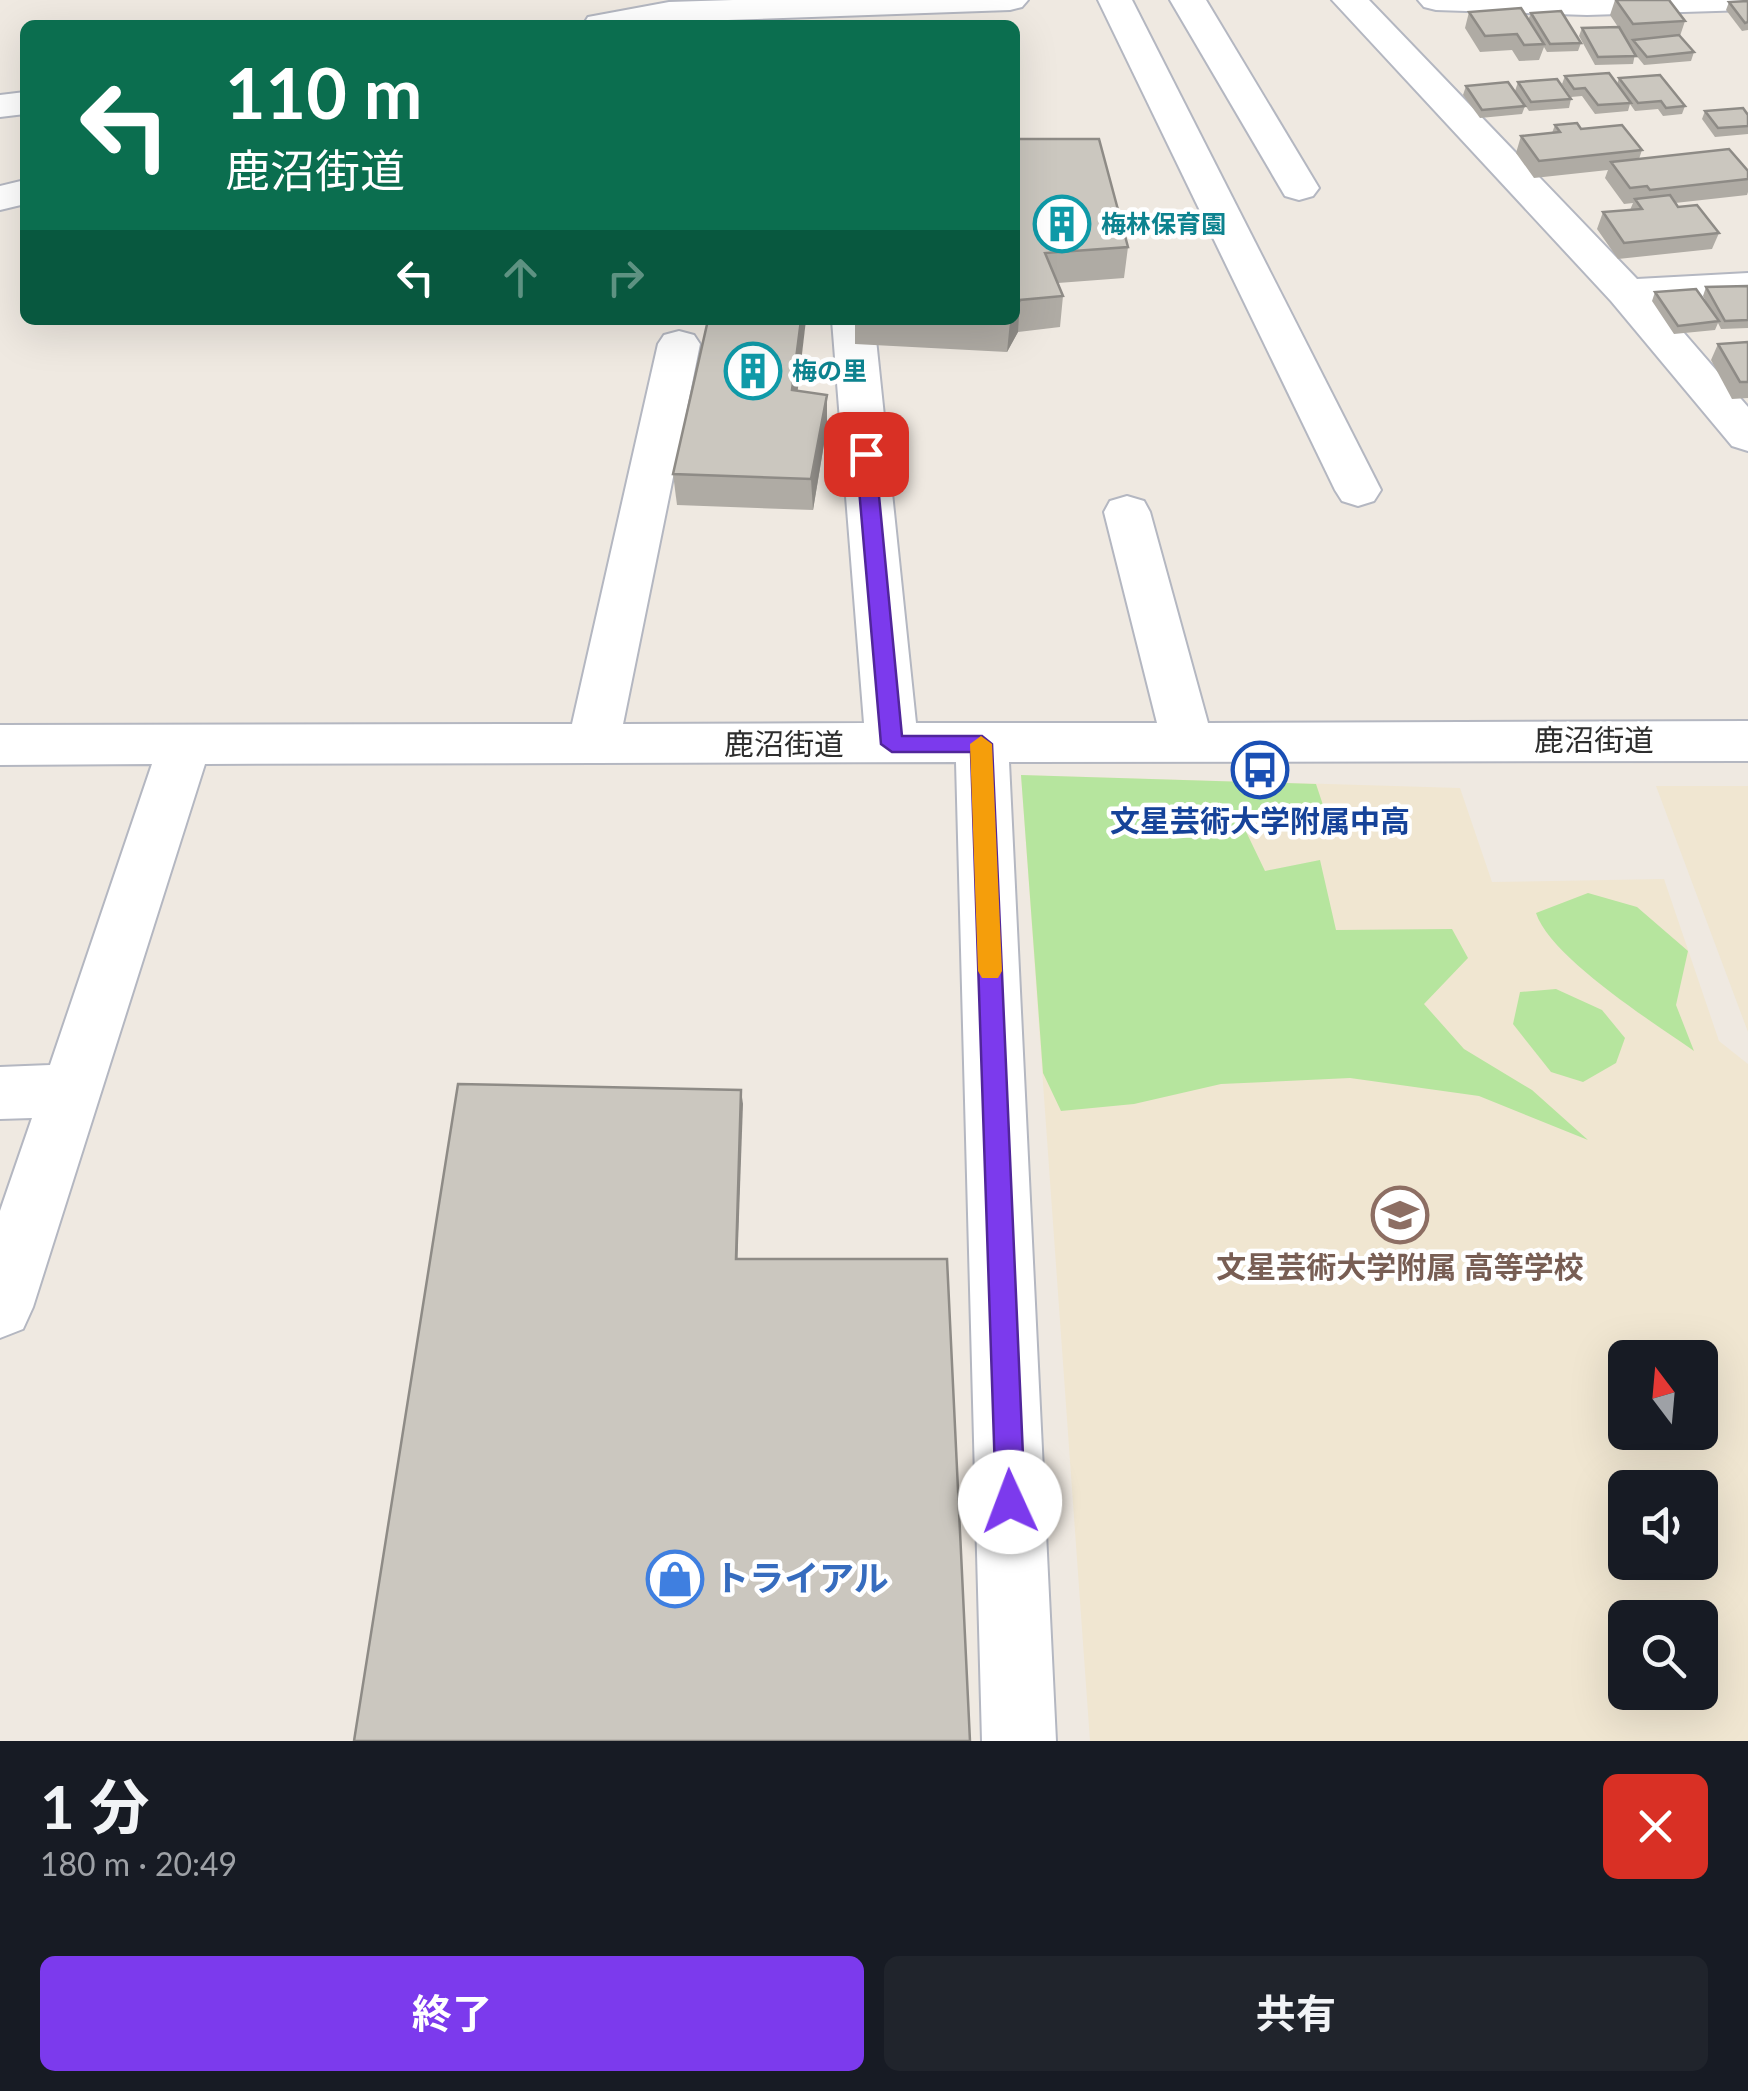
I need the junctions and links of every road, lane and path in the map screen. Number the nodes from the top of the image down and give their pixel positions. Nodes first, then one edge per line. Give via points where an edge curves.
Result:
1 (1010, 0) edge
2 (1115, 0) edge
3 (1188, 0) edge
4 (1349, 0) edge
5 (1436, 0) edge
6 (1748, 0) edge
7 (1585, 2) edge
8 (802, 17) edge
9 (629, 20) edge
10 (1300, 188) dead end
11 (1748, 286) edge
12 (1626, 292) junction
13 (853, 325) edge
14 (680, 344) dead end
15 (1747, 433) edge
16 (1358, 490) dead end
17 (1127, 512) dead end
18 (1748, 741) edge
19 (1188, 743) junction
20 (892, 744) junction
21 (982, 744) junction
22 (593, 745) junction
23 (0, 746) edge
24 (184, 746) junction
25 (71, 1091) junction
26 (0, 1093) edge
27 (0, 1307) edge
28 (1019, 1741) edge

1 - 8 street
2 - 16 street
3 - 10 street
4 - 12 street
5 - 7 street
6 - 7 street
8 - 9 street via 669,13
11 - 12 street
12 - 15 street
13 - 20 street
14 - 22 street
17 - 19 street
18 - 19 street, 鹿沼街道
19 - 21 street, 鹿沼街道
20 - 21 street, 鹿沼街道
20 - 22 street, 鹿沼街道
21 - 28 street
22 - 24 street, 鹿沼街道
23 - 24 street, 鹿沼街道
24 - 25 street
25 - 26 street
25 - 27 street

